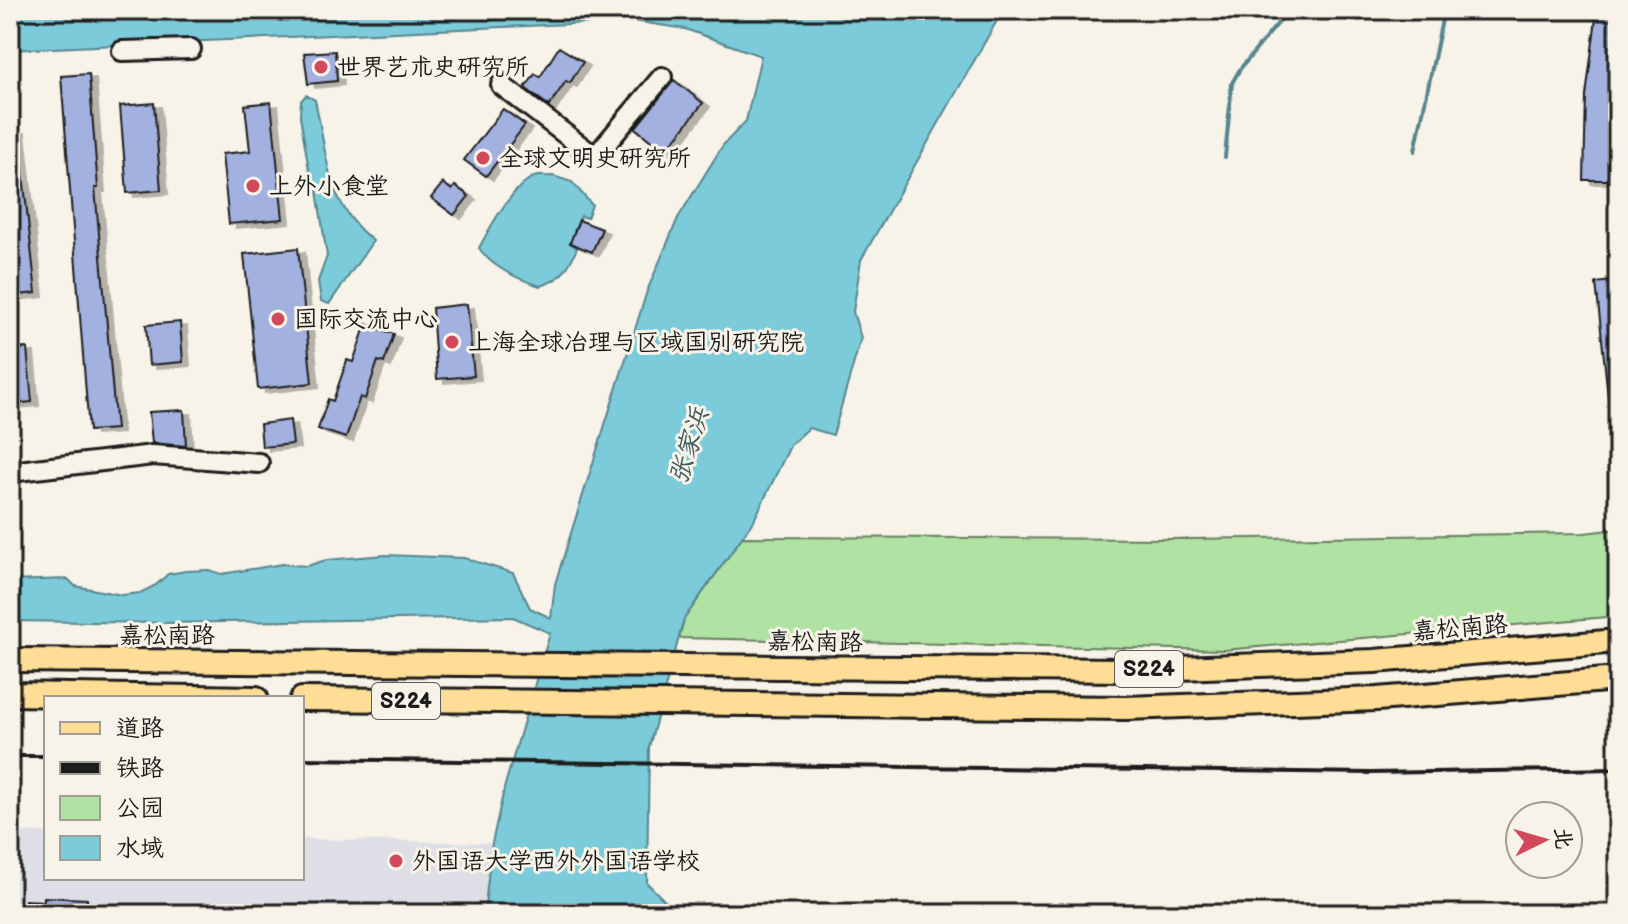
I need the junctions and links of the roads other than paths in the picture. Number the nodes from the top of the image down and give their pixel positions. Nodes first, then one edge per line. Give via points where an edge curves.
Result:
1 (191, 49) dead end
2 (122, 51) dead end
3 (662, 77) dead end
4 (501, 85) dead end
5 (259, 463) dead end
6 (10, 472) edge
7 (1618, 641) edge
8 (10, 660) edge
9 (1618, 679) edge
10 (10, 694) edge
11 (133, 696) edge
12 (304, 699) edge

1 - 2 street
3 - 4 street via 595,157
5 - 6 street via 153,455
7 - 8 main road, 嘉松南路 / S224 via 1374,661 999,671
9 - 12 main road, S224 via 1377,699 1126,708
10 - 11 main road

